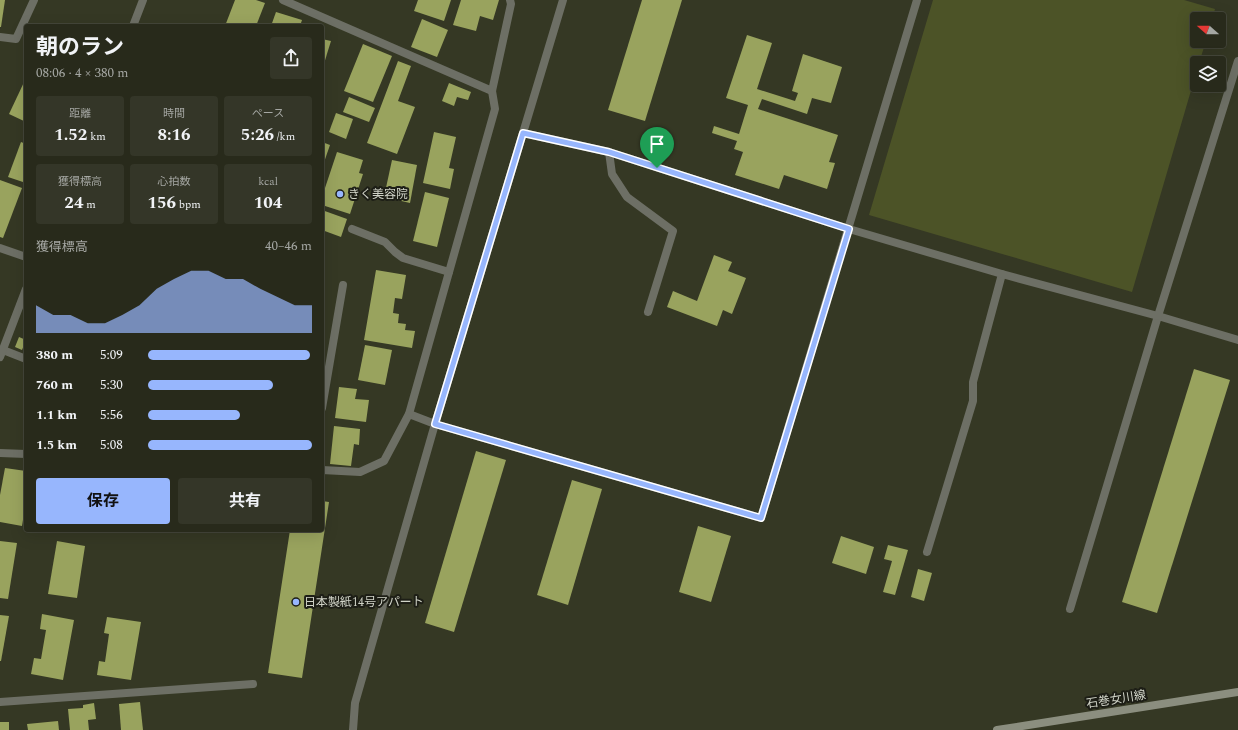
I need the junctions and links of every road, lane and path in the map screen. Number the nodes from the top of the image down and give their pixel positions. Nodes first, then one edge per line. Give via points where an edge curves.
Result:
1 (34, 0) edge
2 (143, 0) edge
3 (283, 0) edge
4 (510, 0) edge
5 (563, 0) edge
6 (918, 0) edge
7 (134, 24) edge
8 (0, 37) edge
9 (1238, 61) edge
10 (492, 91) junction
11 (523, 133) junction
12 (609, 152) junction
13 (352, 229) dead end
14 (849, 229) junction
15 (0, 248) edge
16 (24, 256) edge
17 (449, 272) junction
18 (1002, 274) junction
19 (343, 285) dead end
20 (24, 295) edge
21 (648, 312) dead end
22 (1158, 316) junction
23 (1238, 340) edge
24 (1, 354) edge
25 (24, 359) edge
26 (324, 396) edge
27 (409, 414) junction
28 (435, 424) junction
29 (0, 453) edge
30 (24, 454) edge
31 (324, 470) edge
32 (927, 552) dead end
33 (1070, 609) dead end
34 (253, 684) dead end
35 (1238, 692) edge
36 (0, 702) edge
37 (353, 730) edge
38 (997, 730) edge

1 - 8 street via 16,39
2 - 7 street
3 - 10 street
4 - 10 street
5 - 11 street
6 - 14 street
9 - 22 street
10 - 17 street via 495,109
11 - 12 street
11 - 28 street
12 - 14 street
12 - 21 street via 612,174 627,197 673,231
13 - 17 street via 385,242 404,258
14 - 18 street
14 - 28 street via 761,518
15 - 16 street
17 - 27 street
18 - 22 street
18 - 32 street via 973,382 973,401
19 - 26 street
20 - 24 street
22 - 23 street
22 - 33 street
24 - 25 street
27 - 28 street
27 - 31 street via 384,461 360,472
28 - 37 street via 355,703
29 - 30 street
34 - 36 street
35 - 38 main road, 石巻女川線

